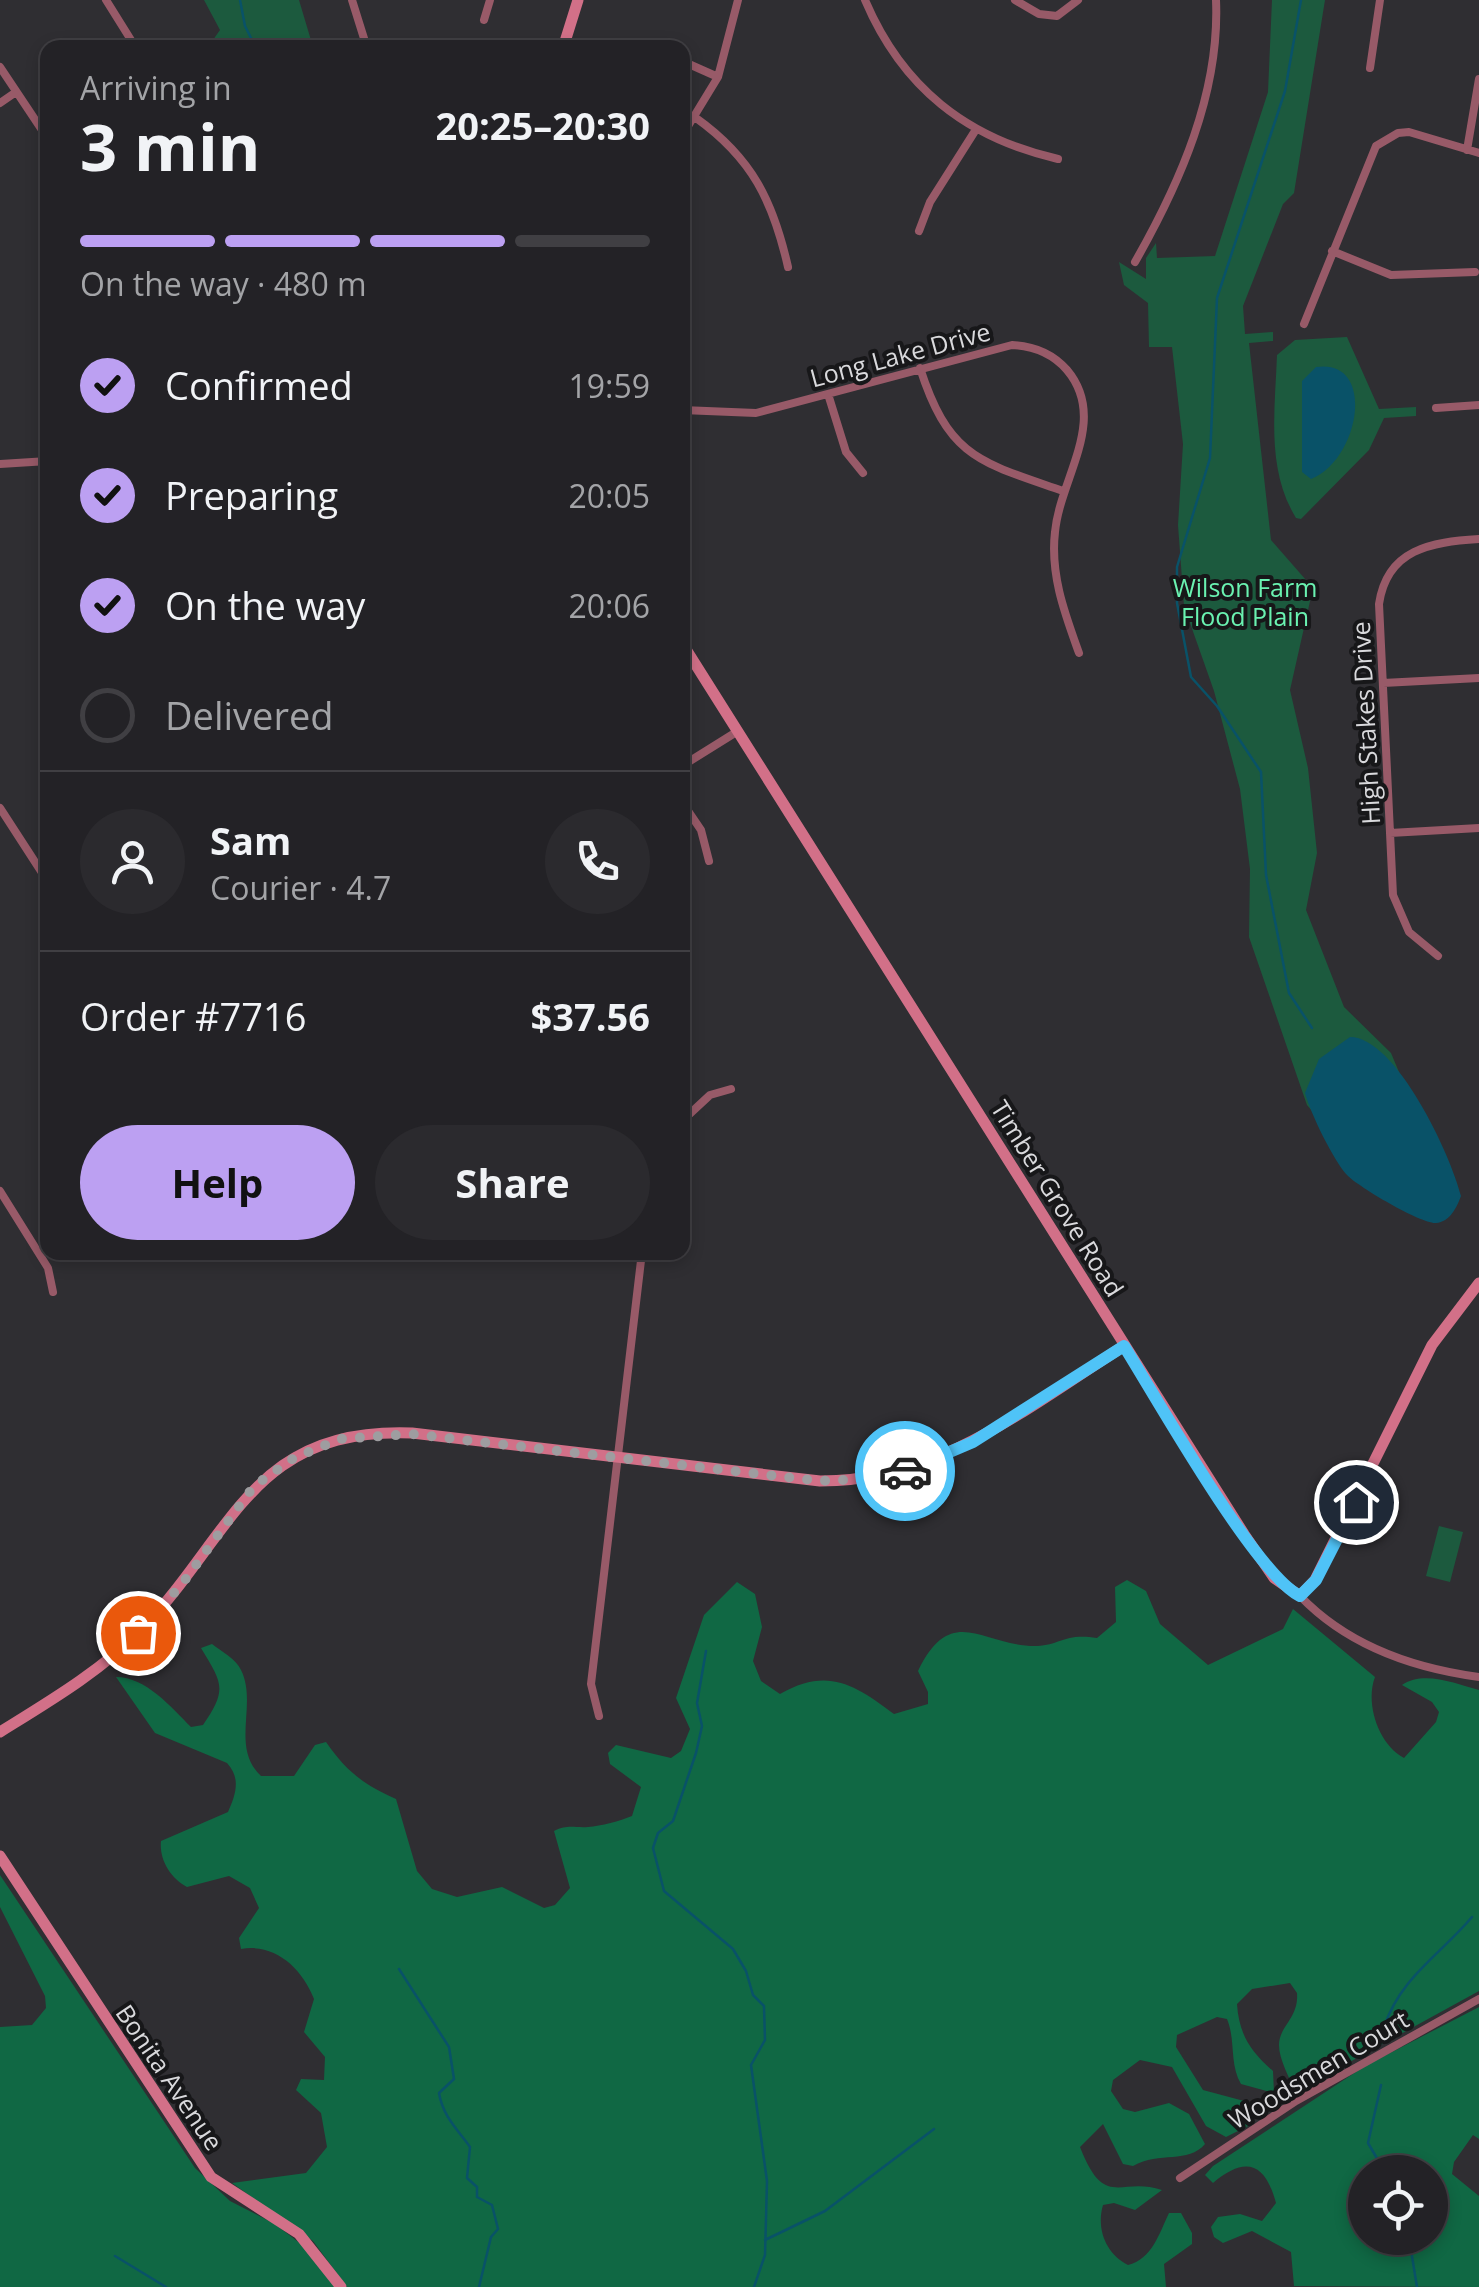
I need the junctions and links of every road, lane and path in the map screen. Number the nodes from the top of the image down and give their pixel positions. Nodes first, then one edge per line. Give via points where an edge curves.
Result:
1 (106, 0) edge
2 (352, 0) edge
3 (490, 0) edge
4 (578, 0) edge
5 (738, 0) edge
6 (865, 0) edge
7 (1015, 0) edge
8 (1078, 0) edge
9 (1216, 0) edge
10 (1380, 0) edge
11 (484, 20) dead end
12 (131, 40) edge
13 (364, 40) edge
14 (566, 40) edge
15 (690, 65) edge
16 (0, 67) edge
17 (1370, 68) dead end
18 (718, 77) junction
19 (1479, 79) edge
20 (16, 92) junction
21 (0, 103) edge
22 (696, 118) junction
23 (690, 126) edge
24 (40, 127) edge
25 (976, 131) junction
26 (1467, 150) junction
27 (1479, 153) edge
28 (1058, 158) dead end
29 (918, 231) dead end
30 (1332, 251) junction
31 (1135, 262) dead end
32 (788, 267) dead end
33 (1475, 272) dead end
34 (1304, 324) dead end
35 (920, 368) junction
36 (828, 394) junction
37 (1479, 405) edge
38 (1436, 408) dead end
39 (690, 411) edge
40 (40, 461) edge
41 (0, 464) edge
42 (863, 474) dead end
43 (1064, 491) junction
44 (1479, 539) edge
45 (1079, 653) dead end
46 (690, 656) edge
47 (1479, 678) edge
48 (1383, 683) junction
49 (738, 732) junction
50 (690, 761) edge
51 (0, 808) edge
52 (690, 814) edge
53 (1479, 828) edge
54 (1390, 833) junction
55 (709, 861) dead end
56 (40, 870) edge
57 (1438, 956) dead end
58 (731, 1089) dead end
59 (690, 1114) edge
60 (0, 1191) edge
61 (40, 1255) edge
62 (43, 1260) edge
63 (641, 1260) edge
64 (1479, 1284) edge
65 (53, 1292) dead end
66 (1124, 1346) junction
67 (618, 1458) junction
68 (1300, 1596) junction
69 (1479, 1676) edge
70 (599, 1716) dead end
71 (0, 1732) edge
72 (0, 1856) edge
73 (1479, 1999) edge
74 (1180, 2178) dead end
75 (341, 2287) edge

1 - 12 street
2 - 13 street
3 - 11 street
4 - 14 street
5 - 18 street
6 - 25 street via 910,78
7 - 8 street via 1057,16
9 - 31 street via 1215,43 1193,139
10 - 17 street
15 - 18 street
16 - 20 street
18 - 22 street
19 - 26 street
20 - 21 street
20 - 24 street
22 - 23 street
22 - 32 street via 729,142 758,178
25 - 28 street
25 - 29 street
26 - 27 street
26 - 30 street via 1409,132 1386,138 1370,155
30 - 33 street via 1391,275
30 - 34 street
35 - 36 street, Long Lake Drive
35 - 43 street via 940,421 962,447
35 - 43 street, Long Lake Drive via 1012,344 1062,364 1078,384 1085,411
36 - 39 street, Long Lake Drive via 738,416
36 - 42 street via 846,452
37 - 38 street
40 - 41 street
43 - 45 street, Long Lake Drive via 1054,554
44 - 48 street, High Stakes Drive via 1429,543 1390,571 1379,604
46 - 49 street, Timber Grove Road
47 - 48 street
48 - 54 street, High Stakes Drive
49 - 50 street
49 - 66 street, Timber Grove Road
51 - 56 street
52 - 55 street
53 - 54 street
54 - 57 street, High Stakes Drive via 1397,909 1409,932
58 - 59 street via 710,1095
60 - 61 street
62 - 65 street
63 - 67 street
64 - 68 street via 1437,1337 1332,1552
66 - 67 street via 953,1453 892,1475 820,1481
66 - 68 street, Timber Grove Road via 1270,1572
67 - 70 street via 591,1684
67 - 71 street via 389,1432 317,1446 254,1486 182,1584 123,1647
68 - 69 street, Timber Grove Road via 1330,1624 1376,1650
72 - 75 street, Bonita Avenue via 211,2177 299,2234
73 - 74 street, Woodsmen Court via 1296,2101

